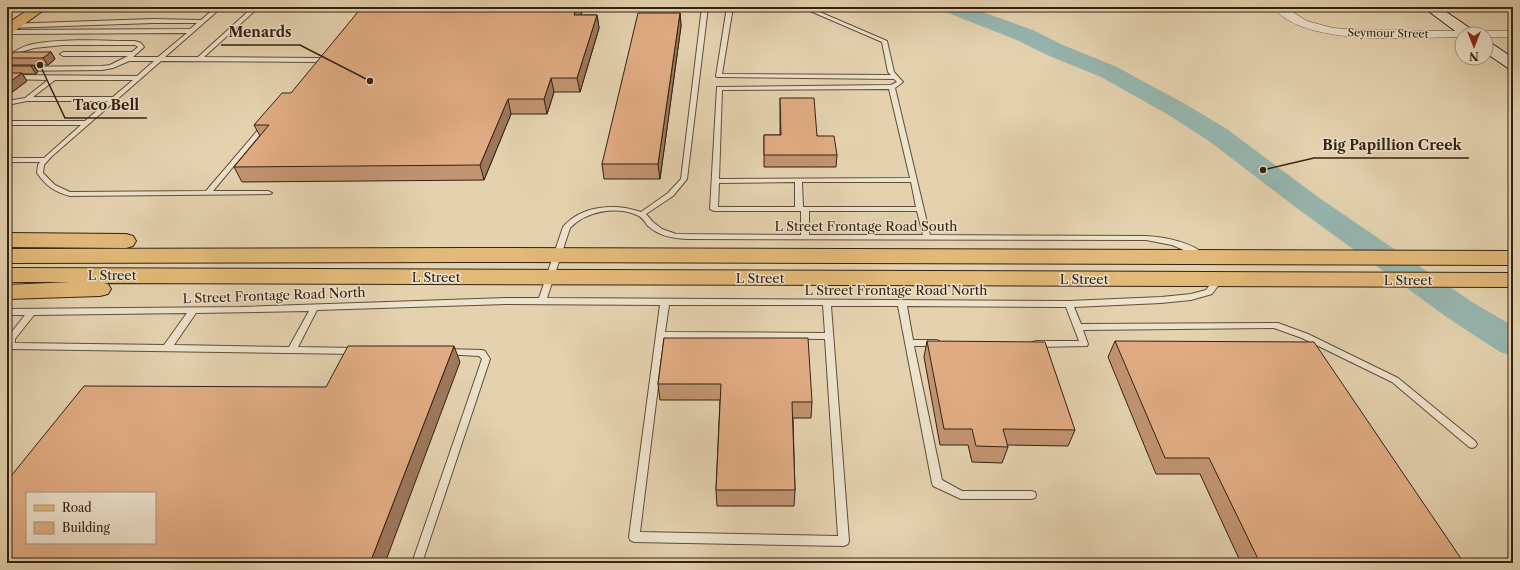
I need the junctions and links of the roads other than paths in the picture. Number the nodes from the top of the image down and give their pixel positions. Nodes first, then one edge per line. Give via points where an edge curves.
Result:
1 (18, 7) edge
2 (40, 7) edge
3 (219, 7) edge
4 (256, 7) edge
5 (705, 7) edge
6 (730, 7) edge
7 (804, 7) edge
8 (1278, 7) edge
9 (1430, 7) edge
10 (202, 22) junction
11 (8, 25) edge
12 (1457, 26) edge
13 (192, 31) junction
14 (1454, 34) edge
15 (1494, 34) edge
16 (1513, 34) edge
17 (78, 43) junction
18 (1494, 52) edge
19 (134, 54) junction
20 (324, 54) edge
21 (7, 58) edge
22 (128, 60) junction
23 (159, 60) junction
24 (199, 60) junction
25 (319, 60) junction
26 (1513, 65) edge
27 (314, 66) edge
28 (7, 69) edge
29 (719, 76) junction
30 (7, 77) edge
31 (895, 77) junction
32 (54, 78) junction
33 (138, 78) junction
34 (892, 87) junction
35 (719, 88) junction
36 (27, 99) junction
37 (114, 99) junction
38 (7, 103) edge
39 (270, 118) edge
40 (7, 123) edge
41 (86, 123) junction
42 (7, 160) edge
43 (45, 160) junction
44 (798, 180) junction
45 (914, 180) junction
46 (716, 181) junction
47 (208, 193) junction
48 (268, 193) dead end
49 (802, 209) junction
50 (921, 209) junction
51 (642, 214) junction
52 (805, 238) junction
53 (927, 238) junction
54 (7, 240) edge
55 (348, 255) junction
56 (557, 255) junction
57 (7, 256) edge
58 (1204, 258) junction
59 (1513, 258) edge
60 (7, 275) edge
61 (322, 276) junction
62 (549, 278) junction
63 (1219, 279) junction
64 (1513, 280) edge
65 (7, 292) edge
66 (542, 301) junction
67 (664, 302) junction
68 (827, 302) junction
69 (902, 303) junction
70 (1069, 304) junction
71 (315, 307) junction
72 (194, 310) junction
73 (7, 312) edge
74 (32, 312) junction
75 (1078, 327) junction
76 (660, 335) junction
77 (829, 336) junction
78 (909, 343) junction
79 (949, 343) edge
80 (1028, 344) edge
81 (167, 348) junction
82 (292, 350) junction
83 (364, 351) edge
84 (435, 352) edge
85 (1472, 444) dead end
86 (1031, 494) dead end
87 (417, 563) edge

1 - 11 main road
2 - 11 main road
3 - 10 lane
4 - 24 lane
5 - 51 lane via 684,179 678,189 664,201
6 - 29 lane
7 - 31 lane via 884,41 891,72
8 - 14 street, Seymour Street via 1293,18 1314,27 1350,34
9 - 12 street
10 - 11 lane
10 - 13 lane
11 - 13 lane
13 - 23 lane
15 - 16 street
17 - 19 lane via 141,45
17 - 19 lane via 63,54
17 - 21 lane via 29,47
18 - 26 street
19 - 22 lane
20 - 25 lane
22 - 23 lane
22 - 28 lane via 111,67 96,69
23 - 24 lane
23 - 33 lane
24 - 25 lane
25 - 27 lane
29 - 31 lane
29 - 35 lane
30 - 32 lane
31 - 34 lane via 900,82
32 - 33 lane
32 - 36 lane
33 - 37 lane
34 - 35 lane
34 - 45 lane
35 - 46 lane
36 - 37 lane
36 - 38 lane
37 - 41 lane
39 - 47 lane
40 - 41 lane
41 - 43 lane
42 - 43 lane
43 - 47 lane via 40,173 57,190 70,194
44 - 45 lane
44 - 46 lane
44 - 49 lane
45 - 50 lane
46 - 49 lane via 714,209
47 - 48 lane
49 - 50 lane
49 - 52 lane
50 - 53 lane
51 - 52 lane, L Street Frontage Road South via 658,231 670,236
51 - 56 lane via 616,209 579,215 567,227
52 - 53 lane, L Street Frontage Road South
53 - 58 lane, L Street Frontage Road South via 1163,240 1177,242
54 - 55 main road via 235,245
55 - 56 main road, L Street
55 - 57 main road, L Street
56 - 58 main road, L Street
56 - 62 lane
58 - 59 main road, L Street
60 - 61 main road, L Street
61 - 62 main road, L Street
61 - 65 main road via 148,287
62 - 63 main road, L Street
62 - 66 lane
63 - 64 main road, L Street
63 - 70 lane, L Street Frontage Road North via 1209,292 1192,298
66 - 67 lane, L Street Frontage Road North
66 - 71 lane, L Street Frontage Road North
67 - 68 lane, L Street Frontage Road North
67 - 76 lane
68 - 69 lane, L Street Frontage Road North
68 - 77 lane
69 - 70 lane, L Street Frontage Road North
69 - 78 lane
70 - 75 lane
71 - 72 lane, L Street Frontage Road North
71 - 82 lane
72 - 74 lane, L Street Frontage Road North
72 - 81 lane
73 - 74 lane, L Street Frontage Road North
74 - 81 lane via 11,338 11,346
75 - 80 lane via 1084,344
75 - 85 lane via 1275,325 1312,339 1395,380
76 - 77 lane
76 - 77 lane via 634,537 844,541
78 - 79 lane
78 - 86 lane via 937,483 961,494
81 - 82 lane
82 - 83 lane
84 - 87 lane via 482,353 486,359

